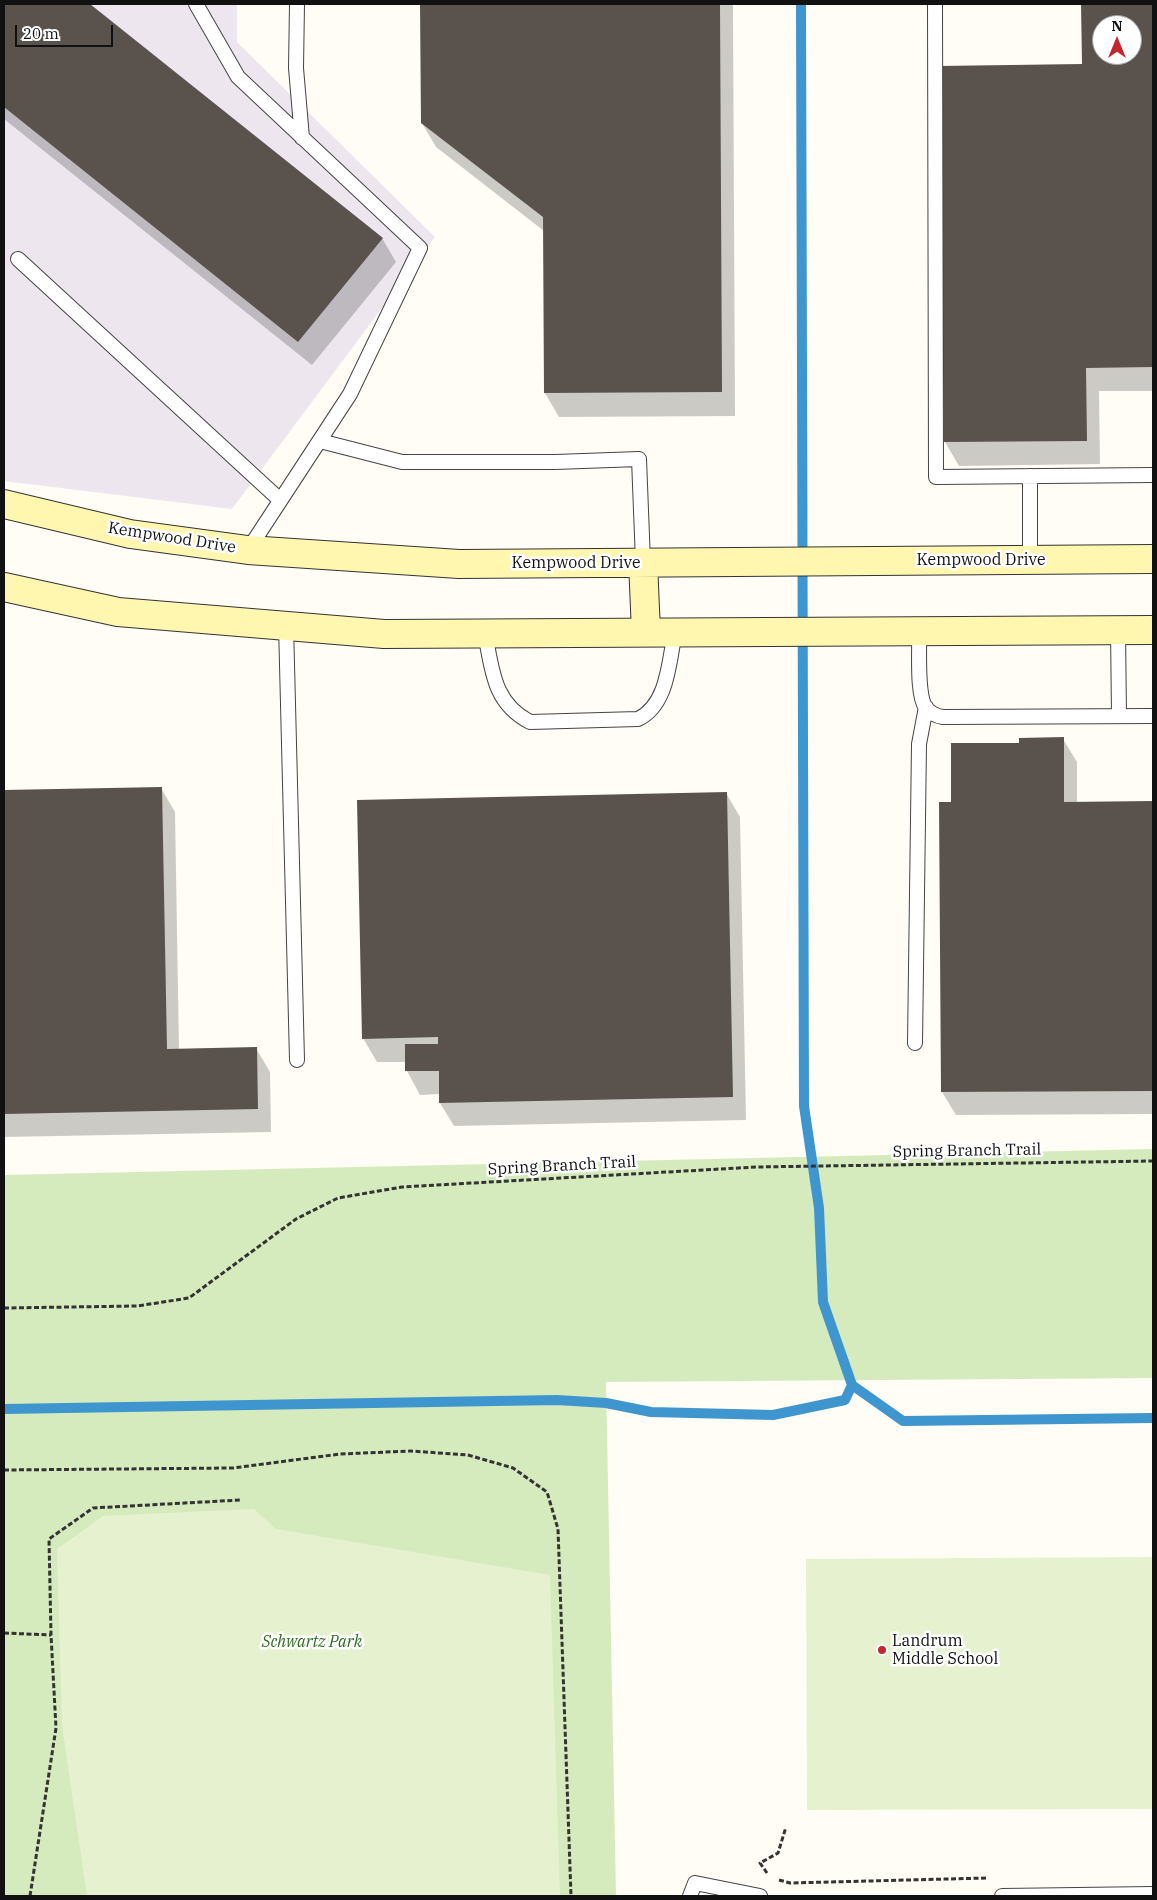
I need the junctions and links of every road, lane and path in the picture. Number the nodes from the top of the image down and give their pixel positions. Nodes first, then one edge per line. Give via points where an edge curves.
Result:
1 (196, 4) edge
2 (297, 4) edge
3 (935, 4) edge
4 (302, 138) junction
5 (18, 259) dead end
6 (320, 441) junction
7 (1153, 475) edge
8 (1030, 476) junction
9 (280, 500) junction
10 (4, 504) edge
11 (248, 550) junction
12 (1153, 559) edge
13 (1030, 560) junction
14 (643, 562) junction
15 (4, 587) edge
16 (286, 625) junction
17 (919, 630) junction
18 (1118, 630) junction
19 (1153, 630) edge
20 (646, 632) junction
21 (674, 632) junction
22 (484, 633) junction
23 (926, 708) junction
24 (1119, 716) junction
25 (1153, 716) edge
26 (915, 1043) dead end
27 (296, 1060) dead end
28 (1153, 1161) edge
29 (4, 1308) edge
30 (4, 1470) edge
31 (240, 1500) dead end
32 (4, 1633) edge
33 (51, 1635) junction
34 (786, 1827) dead end
35 (770, 1877) dead end
36 (996, 1878) dead end
37 (777, 1879) dead end
38 (1153, 1894) edge
39 (30, 1896) edge
40 (571, 1896) edge
41 (690, 1896) edge
42 (760, 1896) edge
43 (1002, 1896) edge

1 - 4 lane via 238,77
2 - 4 lane via 296,68
3 - 8 lane via 936,477
4 - 6 lane via 420,248 350,394
5 - 9 lane
6 - 9 lane
6 - 14 lane via 402,462 638,459
7 - 8 lane
8 - 13 lane
9 - 11 lane
10 - 11 main road, Kempwood Drive via 130,534
11 - 14 main road, Kempwood Drive via 460,564
12 - 13 main road, Kempwood Drive
13 - 14 main road, Kempwood Drive
14 - 20 main road
15 - 16 main road via 118,612
16 - 22 main road via 384,634
16 - 27 lane
17 - 18 main road
17 - 21 main road
17 - 23 lane via 921,695
18 - 19 main road
18 - 24 lane
20 - 21 main road
20 - 22 main road
21 - 22 lane via 661,695 647,715 628,720 530,722 514,714 504,700 494,677
23 - 24 lane via 943,717
23 - 26 lane via 919,744
24 - 25 lane
28 - 29 path, Spring Branch Trail via 756,1167 402,1187 338,1198 296,1219 188,1298 137,1306
30 - 40 path via 232,1468 340,1454 411,1450 468,1455 512,1468 547,1492 558,1529
31 - 33 path via 93,1508 49,1539
32 - 33 path
33 - 39 path via 56,1728
34 - 35 path via 778,1852 760,1863
36 - 37 path via 790,1883
38 - 43 lane
41 - 42 lane via 695,1884

